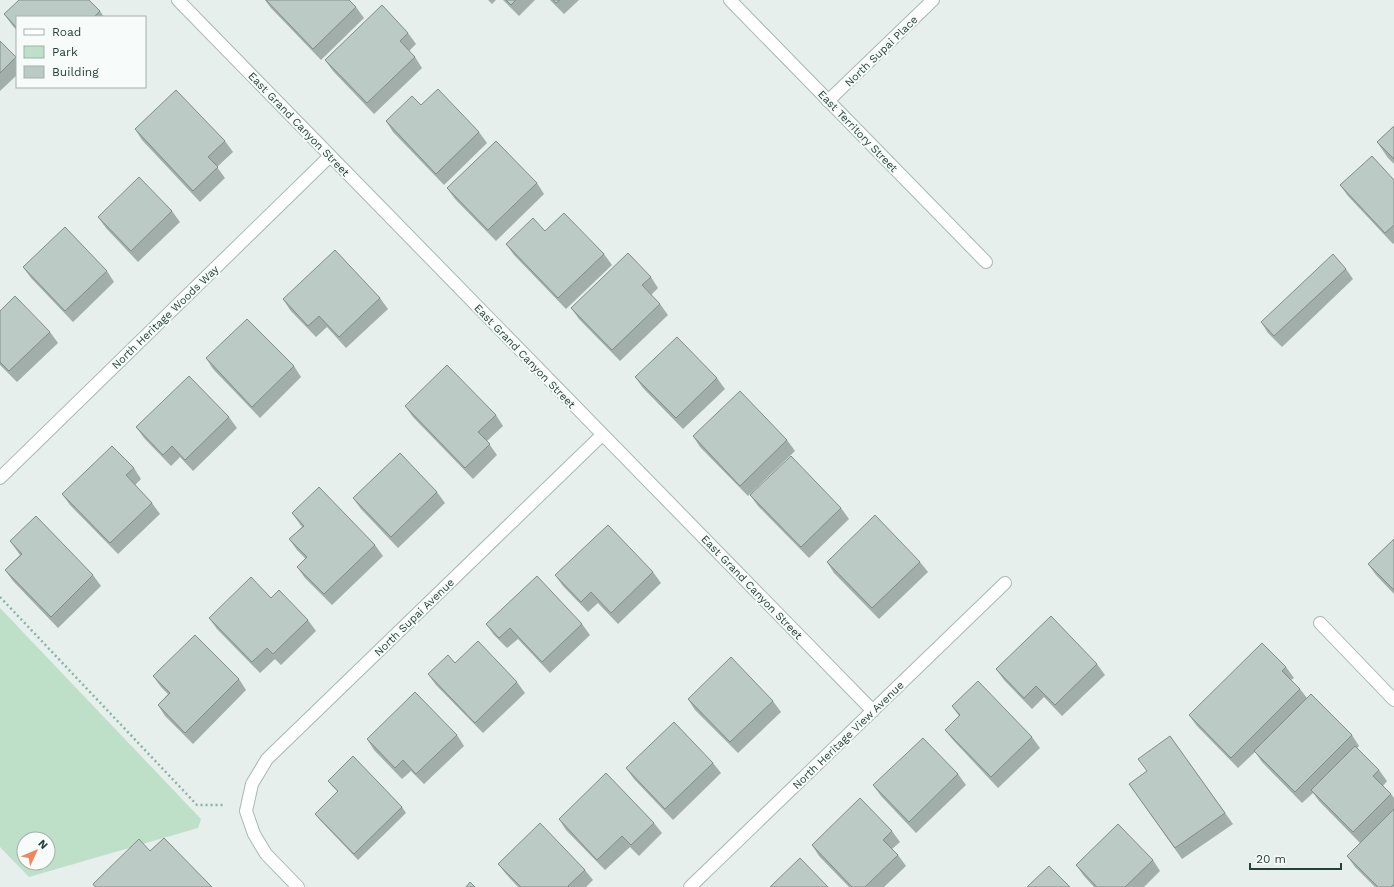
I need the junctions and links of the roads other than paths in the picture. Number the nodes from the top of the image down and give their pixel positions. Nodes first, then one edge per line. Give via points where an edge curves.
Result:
1 (178, 0) edge
2 (730, 0) edge
3 (933, 0) edge
4 (828, 101) junction
5 (330, 156) junction
6 (986, 262) dead end
7 (602, 435) junction
8 (0, 478) edge
9 (1005, 583) dead end
10 (1320, 623) dead end
11 (1394, 700) edge
12 (873, 711) junction
13 (298, 887) edge
14 (690, 887) edge

1 - 5 street, East Grand Canyon Street
2 - 4 street, East Territory Street
3 - 4 street, North Supai Place
4 - 6 street, East Territory Street
5 - 7 street, East Grand Canyon Street
5 - 8 street, North Heritage Woods Way
7 - 12 street, East Grand Canyon Street
7 - 13 street, North Supai Avenue via 267,759 252,784 246,811 254,834 266,854
9 - 12 street, North Heritage View Avenue
10 - 11 street
12 - 14 street, North Heritage View Avenue

